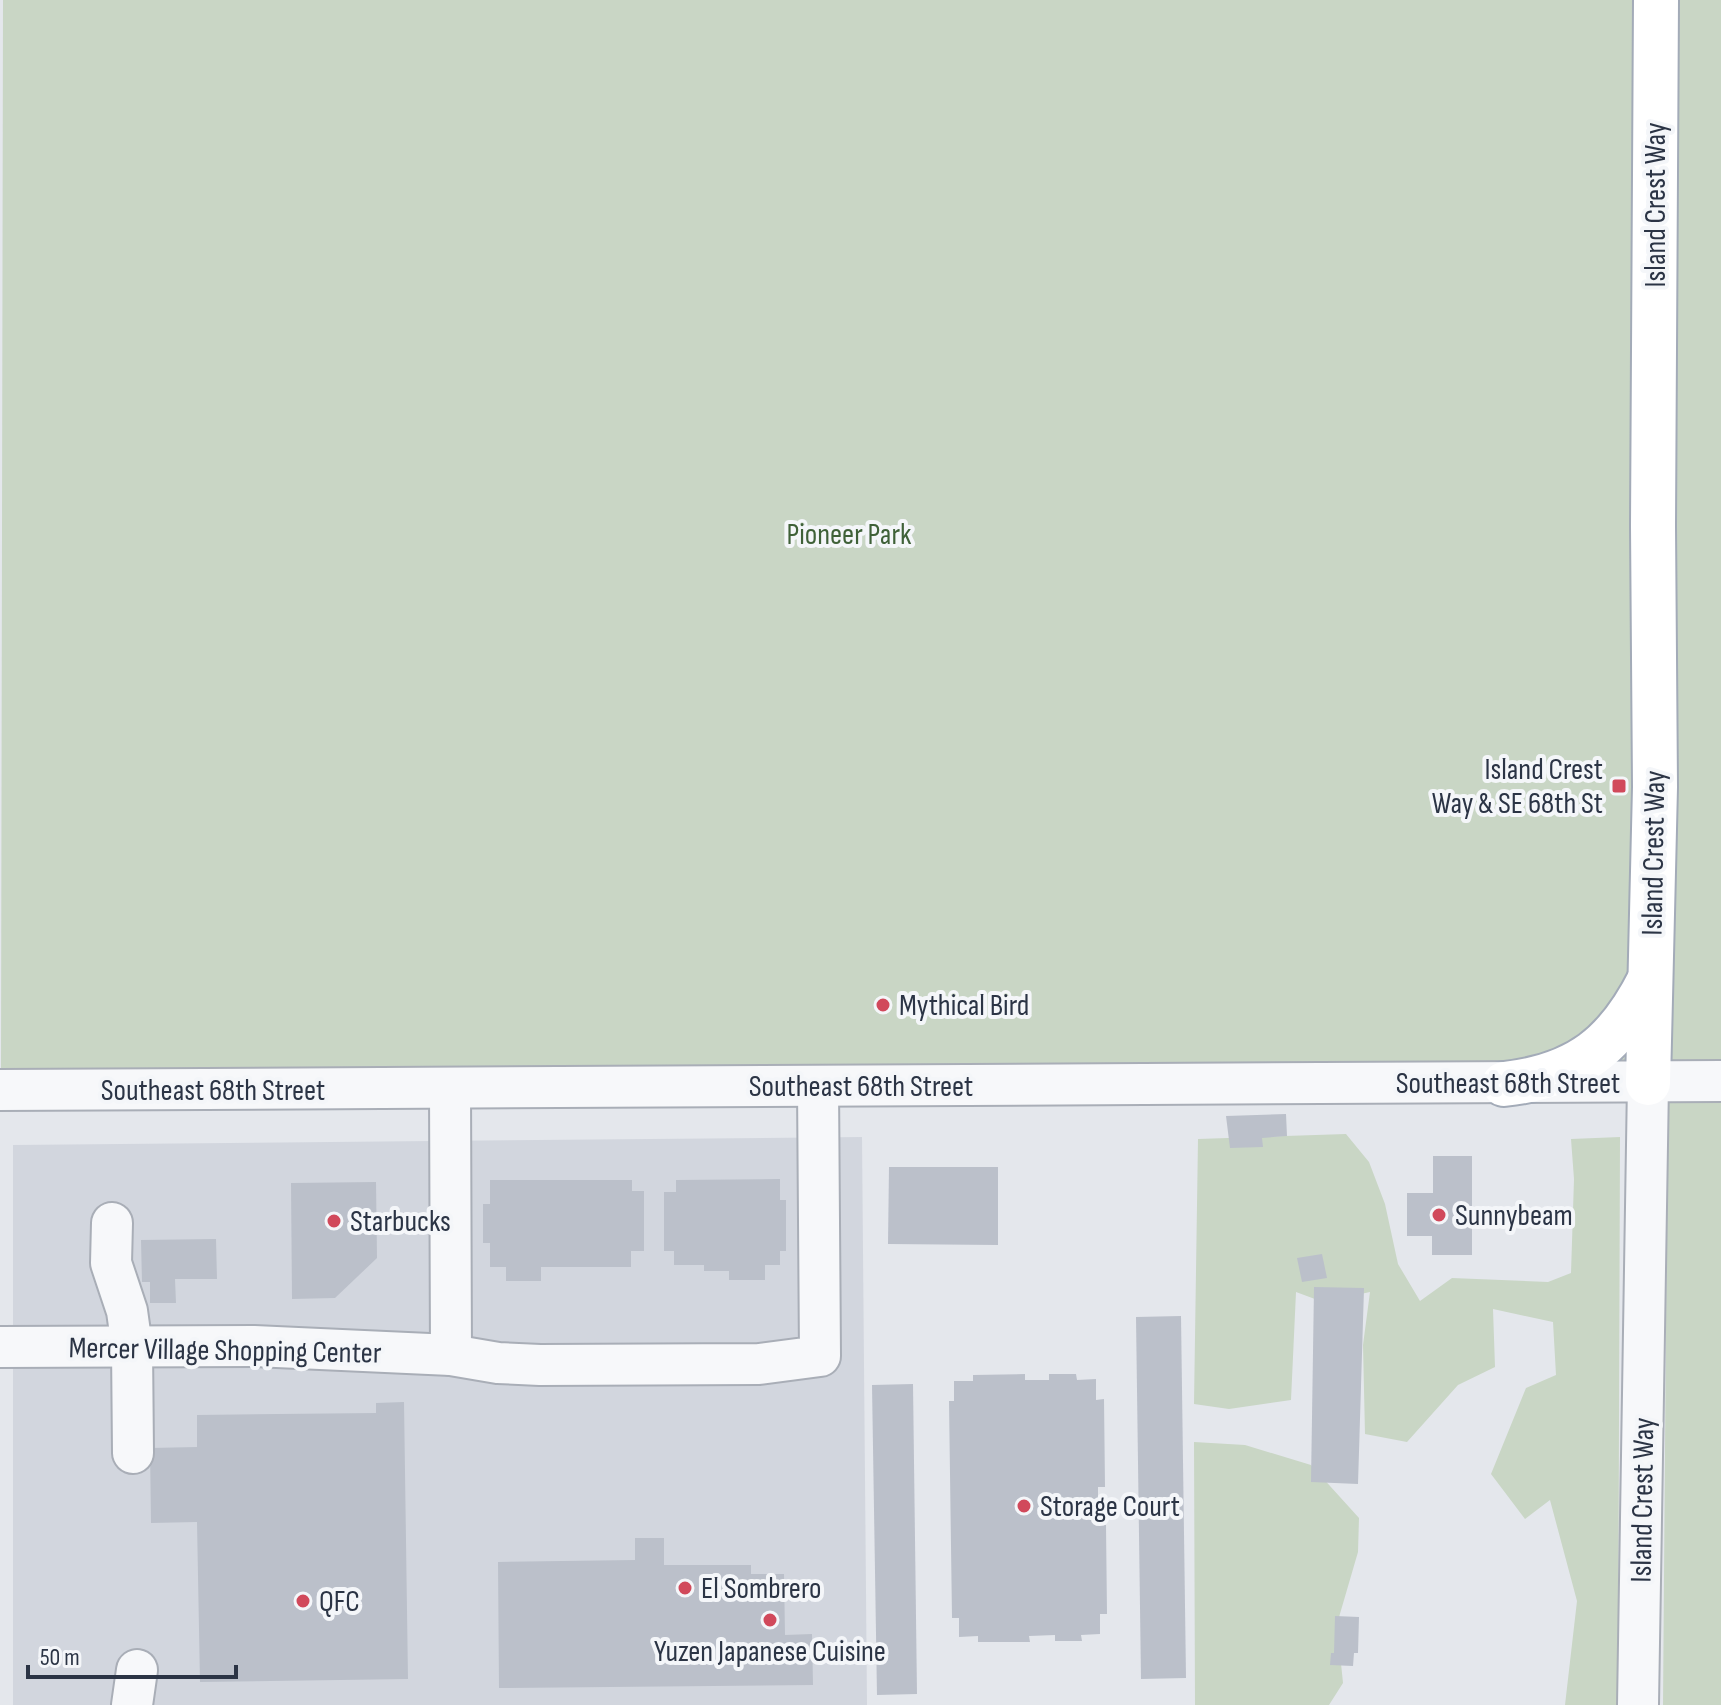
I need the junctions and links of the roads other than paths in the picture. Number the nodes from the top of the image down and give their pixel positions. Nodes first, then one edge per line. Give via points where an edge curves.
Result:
1 (1656, 0) edge
2 (1651, 977) junction
3 (1721, 1081) edge
4 (1648, 1083) junction
5 (1504, 1084) junction
6 (818, 1086) junction
7 (450, 1089) junction
8 (0, 1090) edge
9 (112, 1223) dead end
10 (0, 1347) edge
11 (132, 1347) junction
12 (451, 1355) junction
13 (133, 1453) dead end
14 (1638, 1705) edge

1 - 2 main road, Island Crest Way
2 - 4 main road, Island Crest Way
2 - 5 main road via 1605,1045 1545,1077
3 - 4 street, Southeast 68th Street
4 - 5 street, Southeast 68th Street
4 - 14 street, Island Crest Way
5 - 6 street, Southeast 68th Street
6 - 7 street, Southeast 68th Street
6 - 12 street, Mercer Village Shopping Center via 820,1356 759,1364 540,1365
7 - 8 street, Southeast 68th Street
7 - 12 street
9 - 11 street via 111,1263
10 - 11 street, Mercer Village Shopping Center
11 - 12 street, Mercer Village Shopping Center via 254,1346
11 - 13 street

